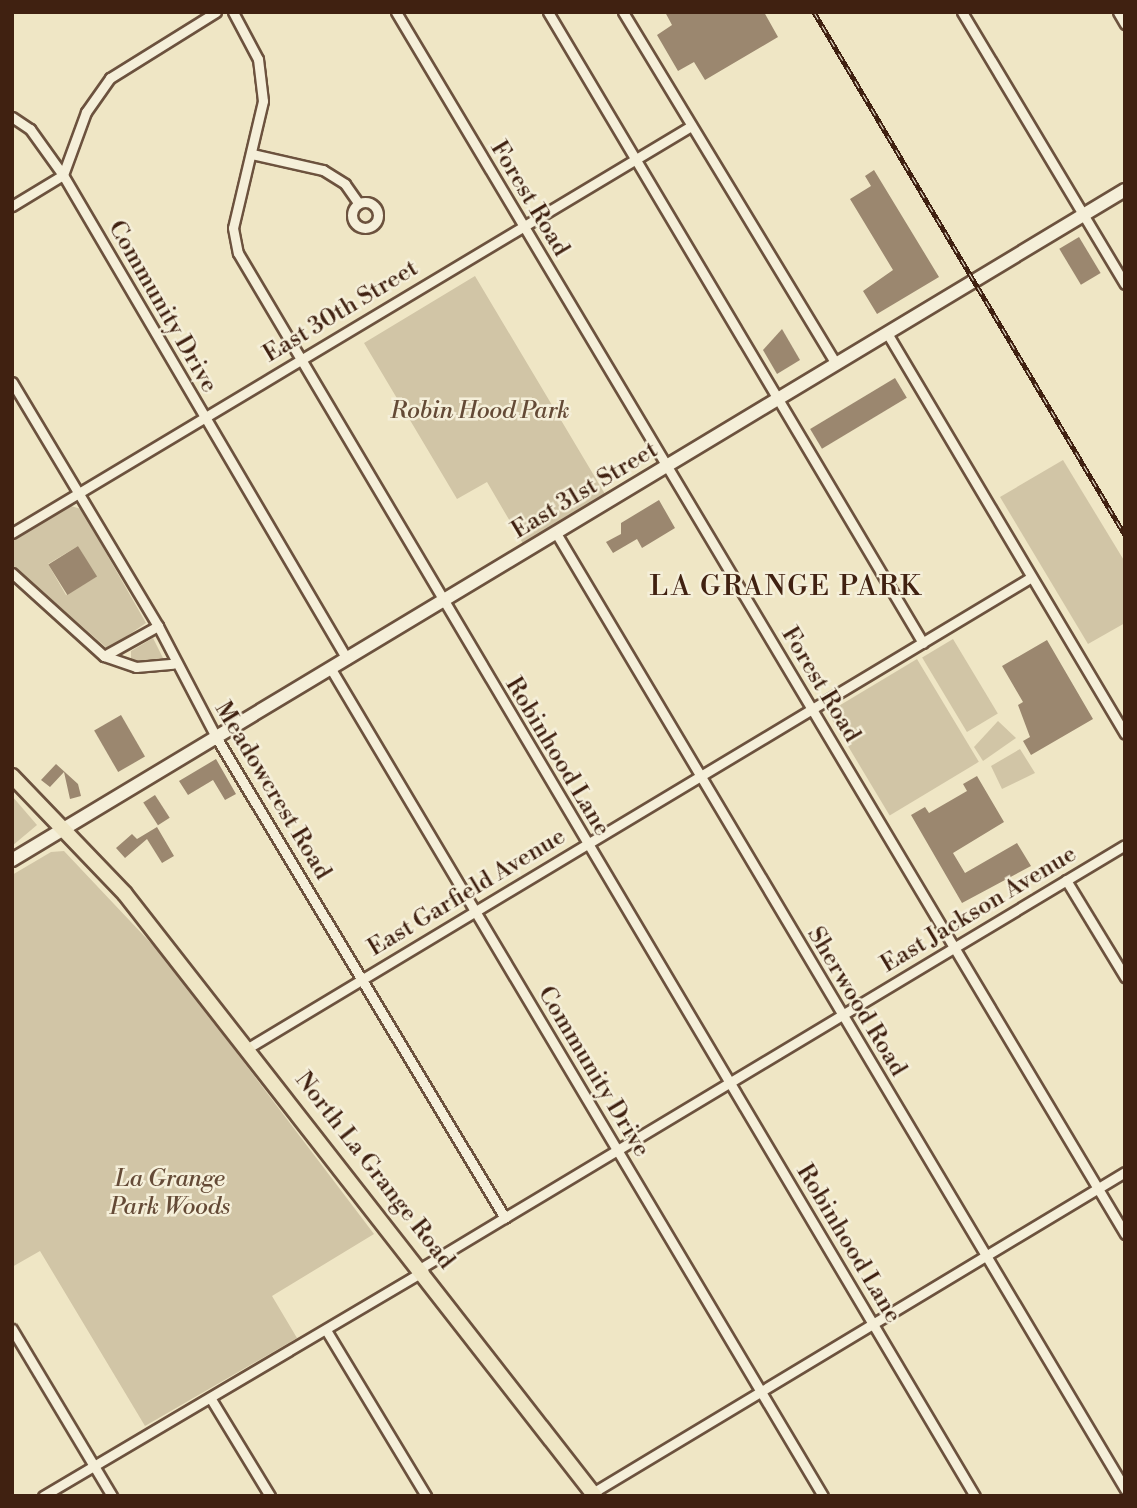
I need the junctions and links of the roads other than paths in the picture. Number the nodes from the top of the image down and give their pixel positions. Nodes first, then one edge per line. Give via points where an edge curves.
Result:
1 (216, 12) edge
2 (233, 12) edge
3 (396, 12) edge
4 (548, 12) edge
5 (623, 12) edge
6 (962, 12) edge
7 (1118, 12) edge
8 (1125, 24) edge
9 (12, 117) edge
10 (691, 126) junction
11 (253, 154) junction
12 (634, 159) junction
13 (63, 175) junction
14 (1125, 190) edge
15 (359, 204) dead end
16 (12, 206) edge
17 (1083, 215) junction
18 (523, 226) junction
19 (1125, 284) edge
20 (887, 333) junction
21 (299, 360) junction
22 (835, 364) junction
23 (12, 382) edge
24 (778, 399) junction
25 (204, 417) junction
26 (667, 466) junction
27 (79, 493) junction
28 (12, 533) edge
29 (556, 533) junction
30 (12, 573) edge
31 (1030, 578) junction
32 (442, 601) junction
33 (158, 626) junction
34 (923, 642) junction
35 (104, 656) junction
36 (347, 659) junction
37 (173, 664) junction
38 (331, 668) junction
39 (812, 709) junction
40 (1125, 734) edge
41 (216, 737) junction
42 (12, 776) edge
43 (699, 776) junction
44 (66, 827) junction
45 (586, 843) junction
46 (1125, 845) edge
47 (12, 860) edge
48 (1066, 880) junction
49 (475, 911) junction
50 (954, 947) junction
51 (1125, 977) edge
52 (363, 978) junction
53 (841, 1015) junction
54 (248, 1048) junction
55 (729, 1083) junction
56 (617, 1150) junction
57 (1125, 1172) edge
58 (1097, 1188) junction
59 (505, 1218) junction
60 (1125, 1234) edge
61 (985, 1256) junction
62 (422, 1269) junction
63 (873, 1323) junction
64 (12, 1329) edge
65 (326, 1330) junction
66 (760, 1390) junction
67 (211, 1399) junction
68 (94, 1465) junction
69 (1125, 1489) edge
70 (592, 1495) edge
71 (43, 1496) edge
72 (111, 1496) edge
73 (270, 1496) edge
74 (426, 1496) edge
75 (823, 1496) edge
76 (975, 1496) edge

1 - 13 street via 110,78 86,112
2 - 11 street, Robinhood Lane via 262,81
3 - 18 street, Forest Road
4 - 12 street
5 - 10 street
6 - 17 street
7 - 8 street
9 - 13 street, Community Drive via 30,129
10 - 12 street, East 30th Street
10 - 22 street
11 - 15 street via 323,170 345,184
11 - 21 street, Robinhood Lane via 233,244
12 - 18 street, East 30th Street
12 - 24 street
13 - 16 street
13 - 25 street, Community Drive
14 - 17 main road, East 31st Street
17 - 19 street
17 - 20 main road, East 31st Street
18 - 21 street, East 30th Street
18 - 26 street, Forest Road
20 - 22 main road, East 31st Street
20 - 31 street
21 - 25 street, East 30th Street
21 - 32 street, Robinhood Lane
22 - 24 main road, East 31st Street
23 - 27 street, Meadowcrest Road
24 - 26 main road, East 31st Street
24 - 34 street
25 - 27 street, East 30th Street
25 - 36 street, Community Drive
26 - 29 main road, East 31st Street
26 - 39 street, Forest Road
27 - 28 street, East 30th Street
27 - 33 street, Meadowcrest Road
29 - 32 main road, East 31st Street
29 - 43 street, Sherwood Road
30 - 35 street
31 - 34 street, East Garfield Avenue
31 - 40 street
32 - 36 main road, East 31st Street
32 - 45 street, Robinhood Lane
33 - 35 street
33 - 37 street, Meadowcrest Road
34 - 39 street, East Garfield Avenue
35 - 37 street via 136,667
36 - 38 main road, East 31st Street
37 - 41 street, Meadowcrest Road
38 - 41 main road, East 31st Street
38 - 49 street, Community Drive
39 - 43 street, East Garfield Avenue
39 - 50 street, Forest Road
41 - 44 main road, East 31st Street
41 - 52 street, Meadowcrest Road
42 - 44 main road
43 - 45 street, East Garfield Avenue
43 - 53 street, Sherwood Road
44 - 47 main road, East 31st Street
44 - 54 main road, North La Grange Road
45 - 49 street, East Garfield Avenue
45 - 55 street, Robinhood Lane
46 - 48 street, East Jackson Avenue
48 - 50 street, East Jackson Avenue
48 - 51 street
49 - 52 street, East Garfield Avenue
49 - 56 street, Community Drive
50 - 53 street, East Jackson Avenue
50 - 58 street, Forest Road
52 - 54 street, East Garfield Avenue
52 - 59 street, Meadowcrest Road
53 - 55 street, East Jackson Avenue
53 - 61 street, Sherwood Road
54 - 62 main road, North La Grange Road
55 - 56 street, East Jackson Avenue
55 - 63 street, Robinhood Lane
56 - 59 street, East Jackson Avenue
56 - 66 street, Community Drive
57 - 58 street
58 - 60 street, Forest Road
58 - 61 street
59 - 62 street, East Jackson Avenue
61 - 63 street
61 - 69 street, Sherwood Road
62 - 65 street, East Jackson Avenue
62 - 70 main road, North La Grange Road
63 - 66 street
63 - 76 street, Robinhood Lane
64 - 68 street
65 - 67 street, East Jackson Avenue
65 - 74 street
66 - 70 street
66 - 75 street, Community Drive
67 - 68 street, East Jackson Avenue
67 - 73 street
68 - 71 street, East Jackson Avenue
68 - 72 street

